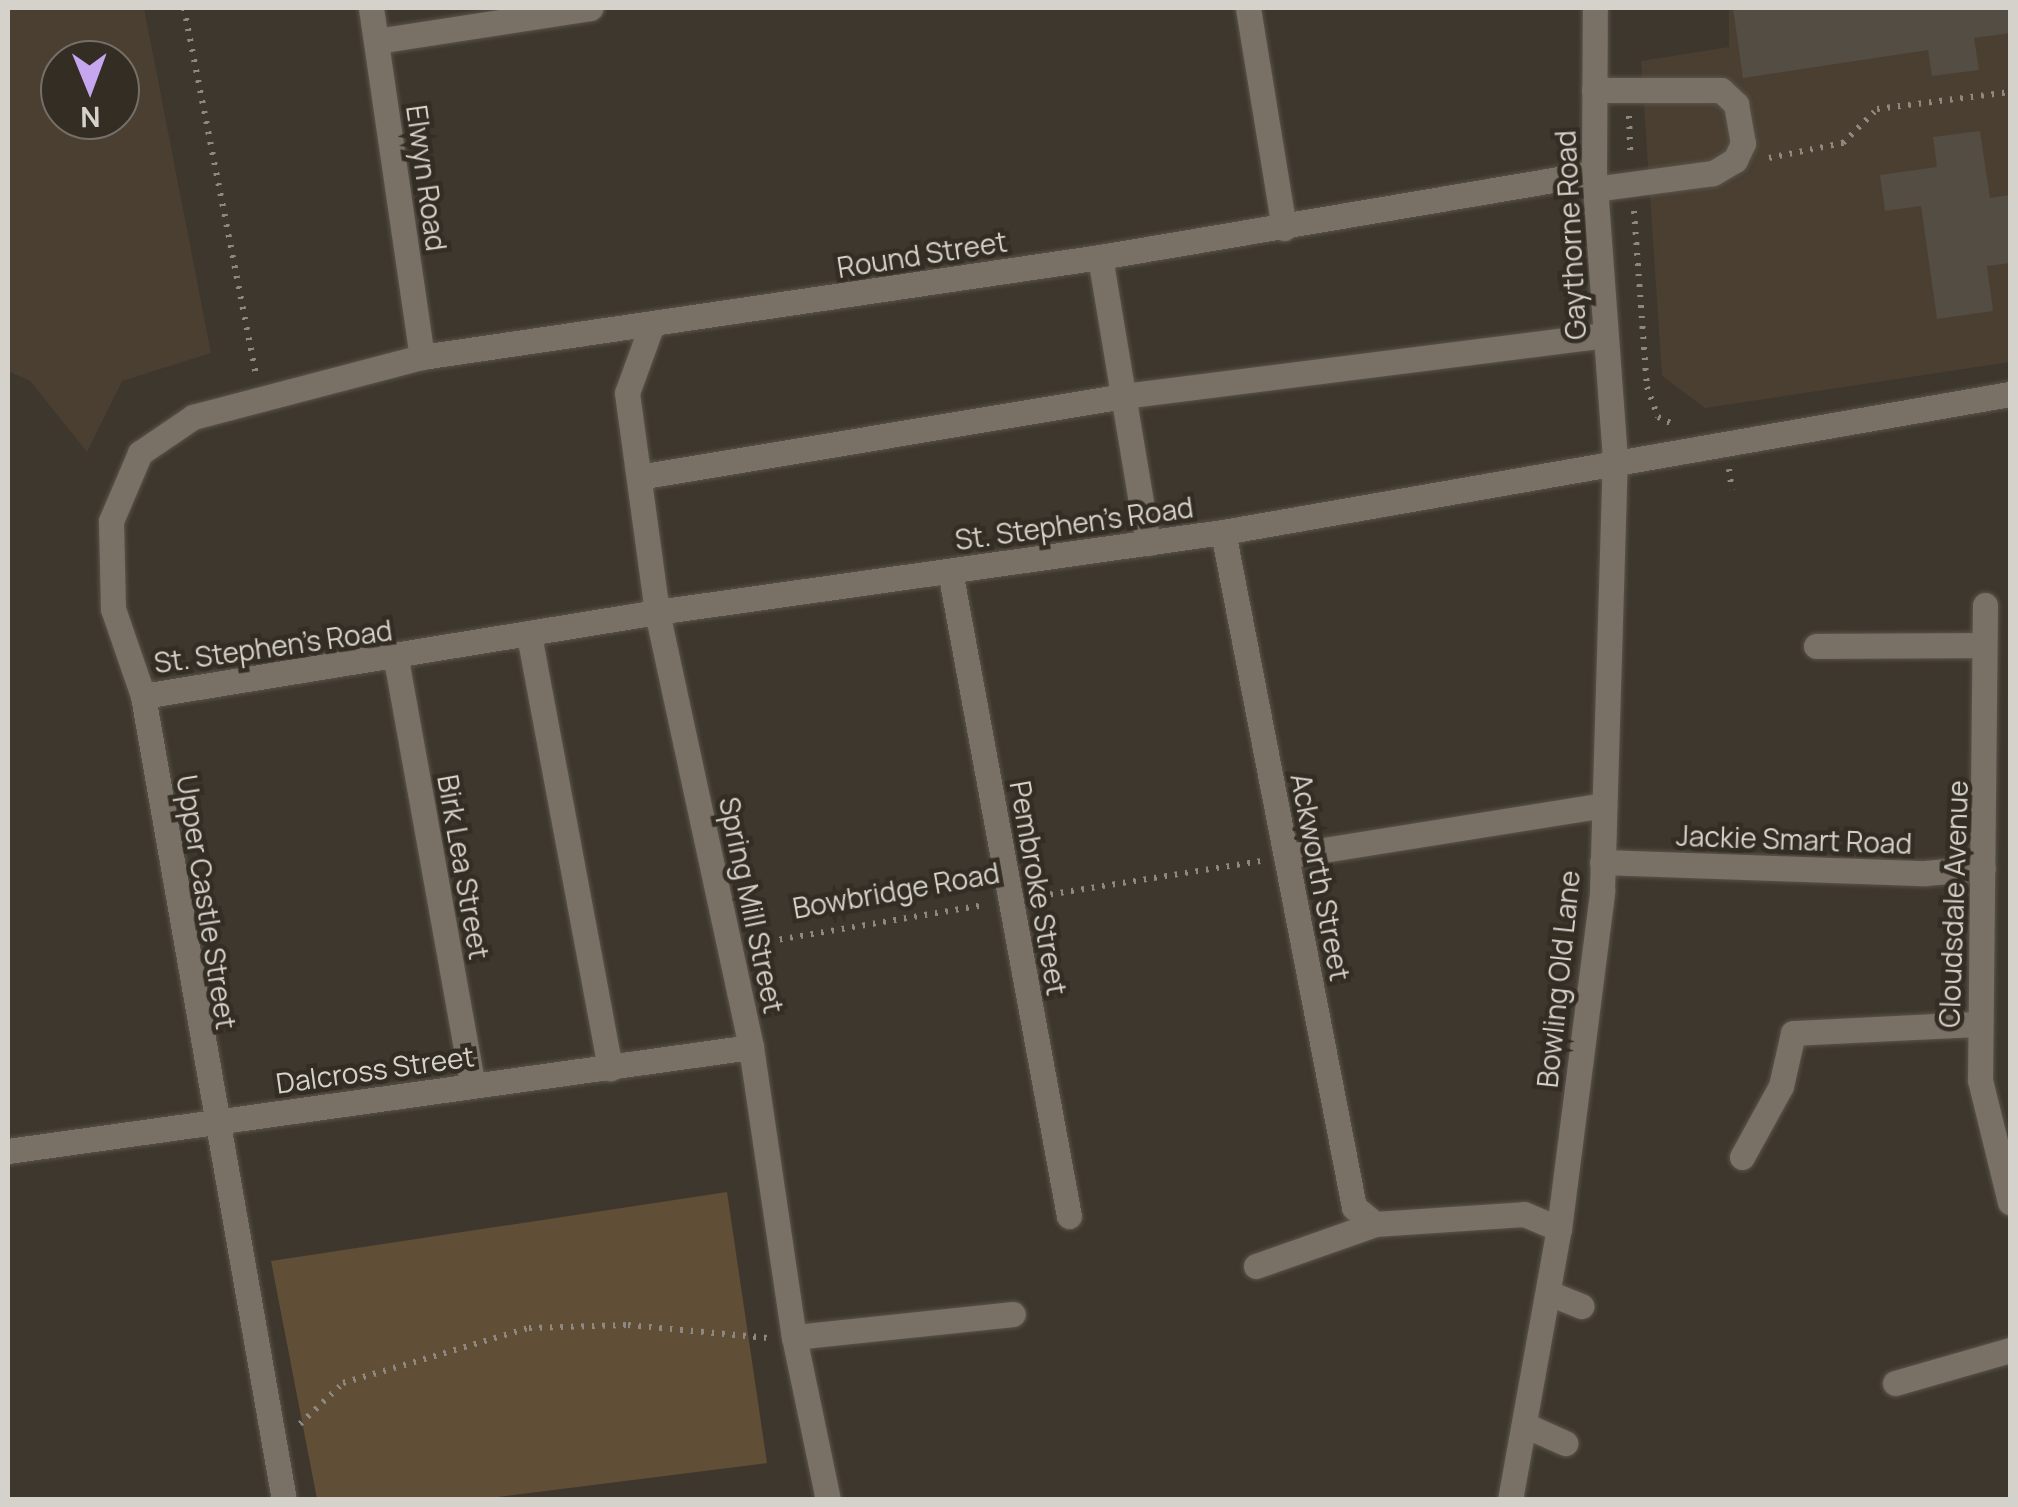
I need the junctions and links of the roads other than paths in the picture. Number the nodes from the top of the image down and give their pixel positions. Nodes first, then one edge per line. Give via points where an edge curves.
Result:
1 (371, 8) edge
2 (590, 8) edge
3 (1248, 8) edge
4 (1595, 8) edge
5 (377, 41) junction
6 (1594, 90) junction
7 (1595, 192) junction
8 (1284, 228) junction
9 (1100, 257) junction
10 (651, 326) junction
11 (1605, 335) junction
12 (422, 357) junction
13 (2010, 394) edge
14 (260, 395) joint
15 (1124, 396) junction
16 (1615, 459) junction
17 (639, 477) junction
18 (1223, 532) junction
19 (1148, 543) junction
20 (950, 570) junction
21 (1984, 604) dead end
22 (658, 612) junction
23 (529, 635) junction
24 (1984, 644) junction
25 (1816, 646) dead end
26 (396, 658) junction
27 (143, 696) junction
28 (1604, 805) junction
29 (1286, 856) junction
30 (1602, 862) junction
31 (1984, 868) junction
32 (1979, 1024) junction
33 (752, 1047) junction
34 (610, 1068) junction
35 (473, 1085) junction
36 (213, 1122) junction
37 (8, 1151) edge
38 (1742, 1157) dead end
39 (2010, 1202) edge
40 (1069, 1216) dead end
41 (1375, 1224) junction
42 (1559, 1229) junction
43 (1256, 1266) dead end
44 (1549, 1293) junction
45 (1581, 1306) dead end
46 (1014, 1314) dead end
47 (794, 1336) junction
48 (2010, 1350) edge
49 (1895, 1383) dead end
50 (1527, 1426) junction
51 (1565, 1443) dead end
52 (284, 1500) edge
53 (828, 1500) edge
54 (1510, 1500) edge

1 - 5 street, Elwyn Road
2 - 5 street
3 - 8 street
4 - 6 street, Gaythorne Road
5 - 12 street, Elwyn Road
6 - 7 street, Gaythorne Road
6 - 7 street, Round Street via 1722,90 1736,104 1743,126 1735,160 1713,173 1639,199
7 - 8 street, Round Street
7 - 11 street, Gaythorne Road
8 - 9 street, Round Street
9 - 10 street, Round Street
9 - 15 street
10 - 12 street, Round Street
10 - 17 street, Spring Mill Street via 628,393
11 - 15 street
11 - 16 street, Gaythorne Road
12 - 14 street, Round Street
13 - 16 street, St. Stephen's Road
14 - 27 street, Upper Castle Street via 193,417 140,453 111,521 113,609
15 - 17 street
15 - 19 street
16 - 18 street, St. Stephen's Road
16 - 28 street, Bowling Old Lane
17 - 22 street, Spring Mill Street
18 - 19 street, St. Stephen's Road
18 - 29 street, Ackworth Street
19 - 20 street, St. Stephen's Road
20 - 22 street, St. Stephen's Road
20 - 40 street, Pembroke Street
21 - 24 street, Cloudsdale Avenue
22 - 23 street, St. Stephen's Road
22 - 33 street, Spring Mill Street
23 - 26 street, St. Stephen's Road
23 - 34 street
24 - 25 street
24 - 31 street, Cloudsdale Avenue
26 - 27 street, St. Stephen's Road
26 - 35 street, Birk Lea Street
27 - 36 street, Upper Castle Street
28 - 29 street
28 - 30 street, Bowling Old Lane
29 - 41 street, Ackworth Street via 1354,1207
30 - 31 street, Jackie Smart Road via 1925,873
30 - 42 street, Bowling Old Lane
31 - 32 street, Cloudsdale Avenue
32 - 38 street via 1794,1033 1781,1086
32 - 39 street, Cloudsdale Avenue via 1980,1080
33 - 34 street, Dalcross Street
33 - 47 street, Spring Mill Street
34 - 35 street, Dalcross Street
35 - 36 street, Dalcross Street
36 - 37 street, Dalcross Street
36 - 52 street, Upper Castle Street
41 - 42 street via 1524,1214
41 - 43 street
42 - 44 street, Bowling Old Lane
44 - 45 street
44 - 50 street, Bowling Old Lane
46 - 47 street
47 - 53 street, Spring Mill Street
48 - 49 street
50 - 51 street
50 - 54 street, Bowling Old Lane

